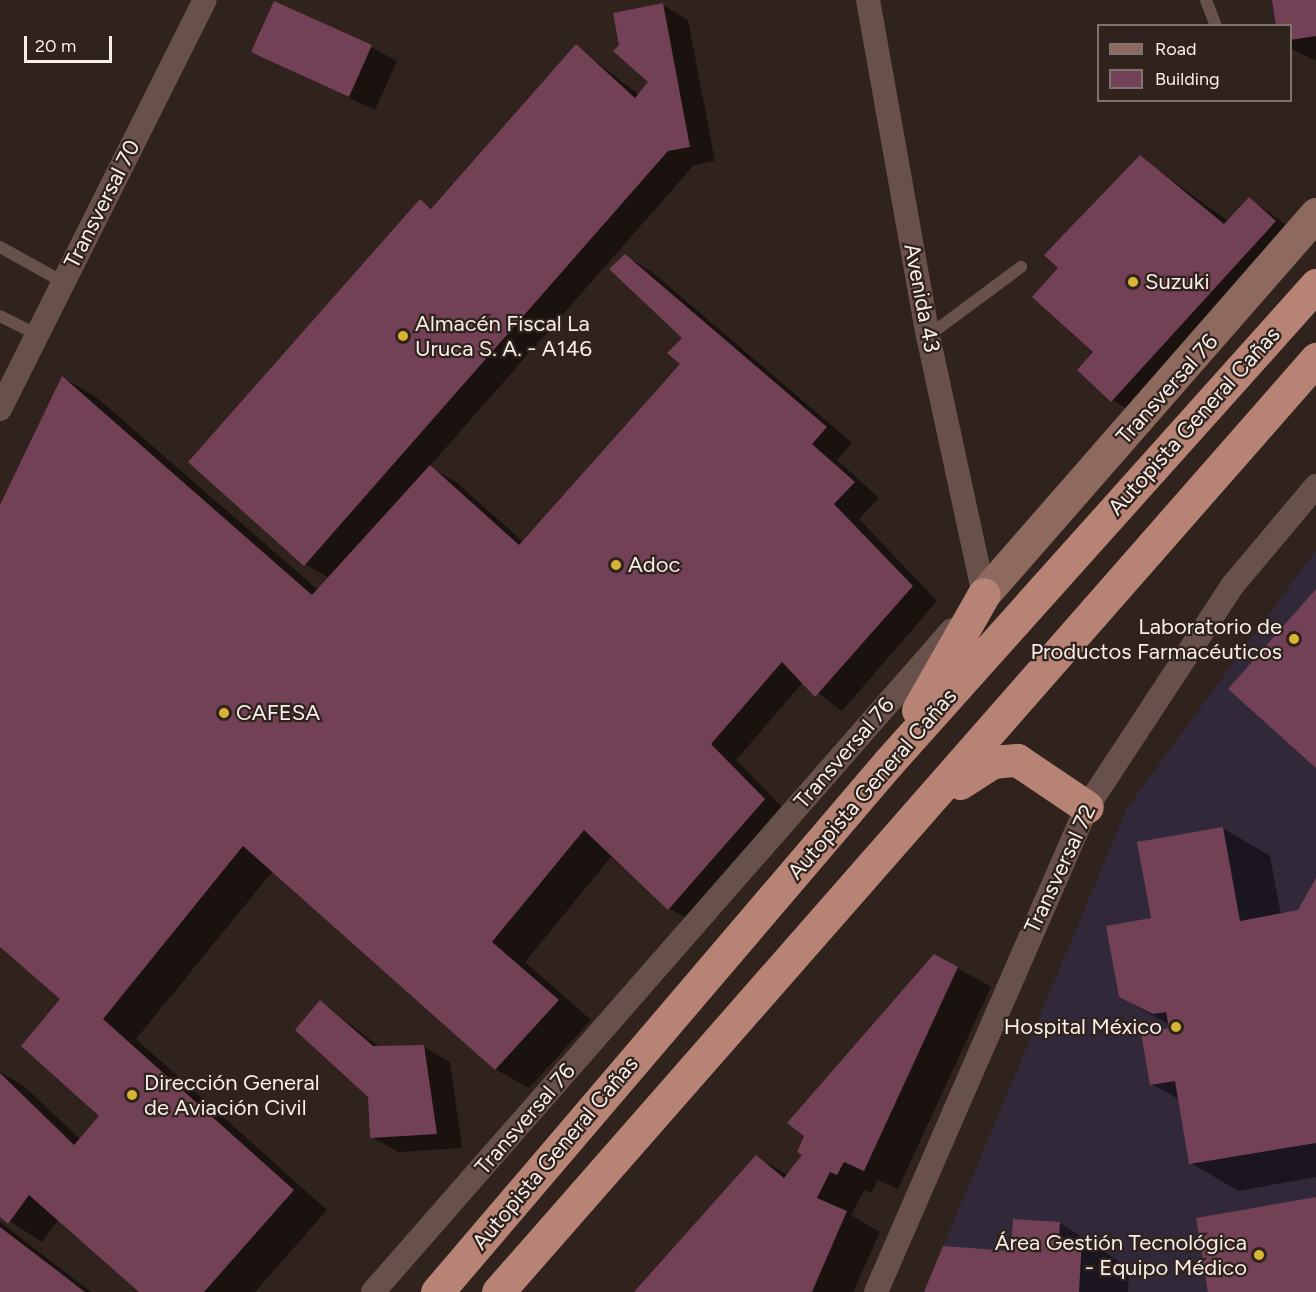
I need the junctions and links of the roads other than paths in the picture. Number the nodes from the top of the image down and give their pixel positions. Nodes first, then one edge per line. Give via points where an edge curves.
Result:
1 (205, 0) edge
2 (868, 0) edge
3 (1206, 0) edge
4 (1215, 24) edge
5 (1316, 214) edge
6 (0, 247) edge
7 (1022, 267) dead end
8 (63, 282) junction
9 (1316, 285) edge
10 (0, 316) edge
11 (36, 334) junction
12 (928, 336) junction
13 (1316, 359) edge
14 (0, 408) edge
15 (1316, 486) edge
16 (984, 594) junction
17 (888, 764) junction
18 (1087, 807) junction
19 (922, 810) junction
20 (373, 1292) edge
21 (437, 1292) edge
22 (498, 1292) edge
23 (876, 1292) edge

1 - 8 street, Transversal 70
2 - 12 street, Avenida 43
3 - 4 lane
5 - 16 main road, Transversal 76
6 - 8 lane
7 - 12 lane
8 - 11 street, Transversal 70
9 - 17 highway, Autopista General Cañas
10 - 11 lane
11 - 14 street, Transversal 70
12 - 16 street, Avenida 43
13 - 19 highway, Autopista General Cañas
15 - 18 street, Transversal 72 via 1232,586
16 - 17 highway
16 - 20 street, Transversal 76
17 - 21 highway, Autopista General Cañas
18 - 19 highway via 1017,760 1004,758 979,769
18 - 23 street, Transversal 72
19 - 22 highway, Autopista General Cañas

